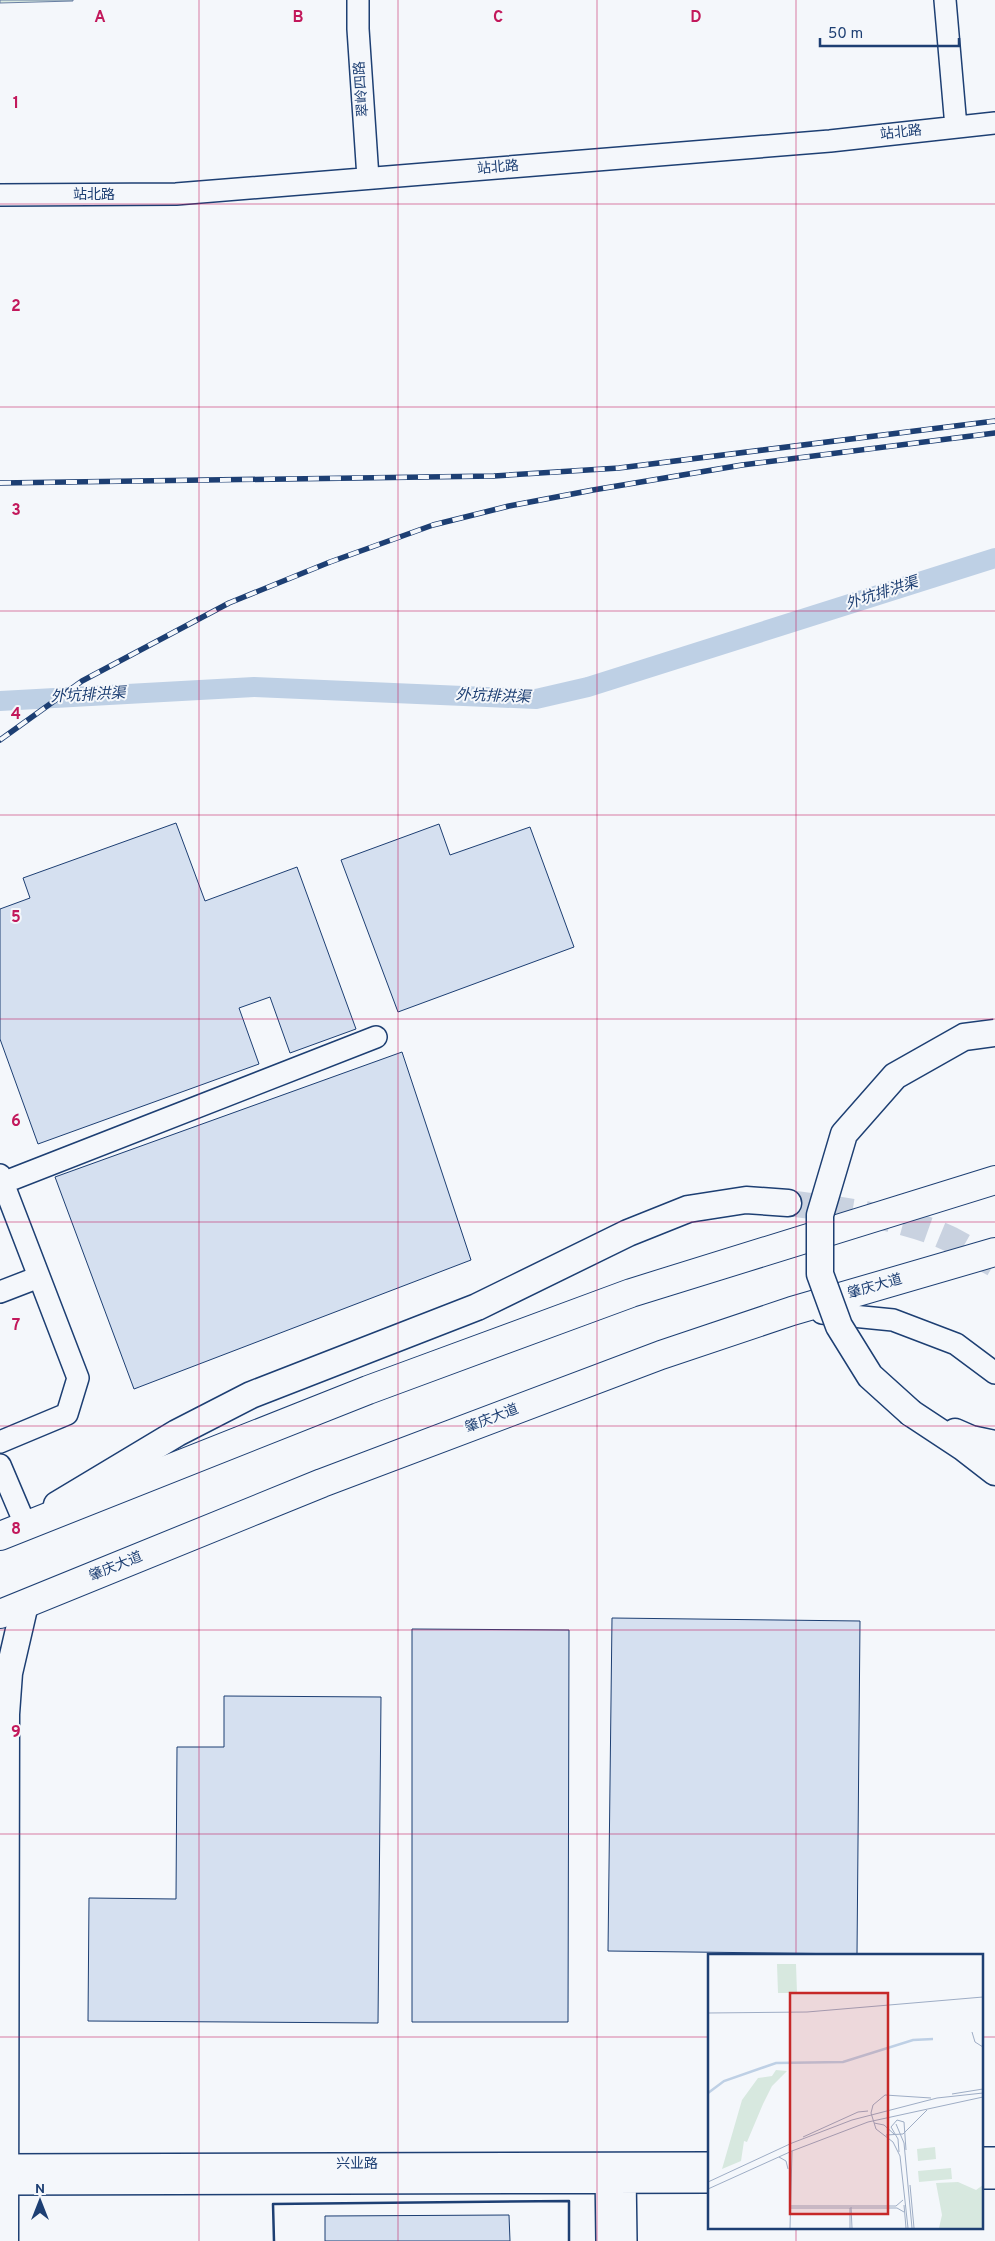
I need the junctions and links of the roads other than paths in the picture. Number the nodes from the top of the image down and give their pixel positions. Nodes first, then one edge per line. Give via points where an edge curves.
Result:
1 (358, 0) edge
2 (945, 0) edge
3 (995, 123) edge
4 (956, 127) junction
5 (368, 178) junction
6 (0, 195) edge
7 (995, 1033) edge
8 (376, 1037) dead end
9 (1, 1180) edge
10 (995, 1180) edge
11 (788, 1203) tunnel mouth
12 (995, 1252) edge
13 (39, 1277) junction
14 (0, 1292) edge
15 (792, 1310) junction
16 (995, 1373) edge
17 (911, 1414) junction
18 (0, 1442) edge
19 (995, 1444) edge
20 (0, 1465) edge
21 (995, 1472) edge
22 (25, 1524) junction
23 (0, 1536) edge
24 (25, 1604) junction
25 (0, 1614) edge
26 (982, 2158) edge
27 (995, 2158) edge
28 (708, 2163) edge
29 (5, 2174) junction
30 (616, 2174) junction
31 (982, 2178) edge
32 (995, 2178) edge
33 (708, 2182) edge
34 (5, 2241) edge
35 (607, 2241) edge
36 (626, 2241) edge

1 - 5 street, 翠岭四路
2 - 4 street
3 - 4 street, 站北路
4 - 5 street, 站北路 via 820,142
5 - 6 street, 站北路 via 176,194
7 - 17 main road, bridge via 964,1037 895,1076 844,1134 820,1215 820,1274 838,1326 870,1376
8 - 9 street
9 - 13 street
10 - 22 highway via 631,1293 368,1390
11 - 22 main road via 746,1200 688,1209 628,1233 477,1307 251,1395 177,1433
12 - 15 highway, 肇庆大道
13 - 14 street
13 - 18 street via 78,1378 68,1414
15 - 16 street via 893,1320 956,1344
15 - 24 highway, 肇庆大道 via 661,1355 332,1480
17 - 19 main road via 971,1439
17 - 21 main road
20 - 22 street
22 - 23 highway
24 - 25 highway, 肇庆大道
24 - 29 main road via 9,1673 6,1714
26 - 27 street
28 - 30 street, 兴业路
29 - 30 street, 兴业路
29 - 34 main road
30 - 33 street, 兴业路
30 - 35 street
30 - 36 street
31 - 32 street

